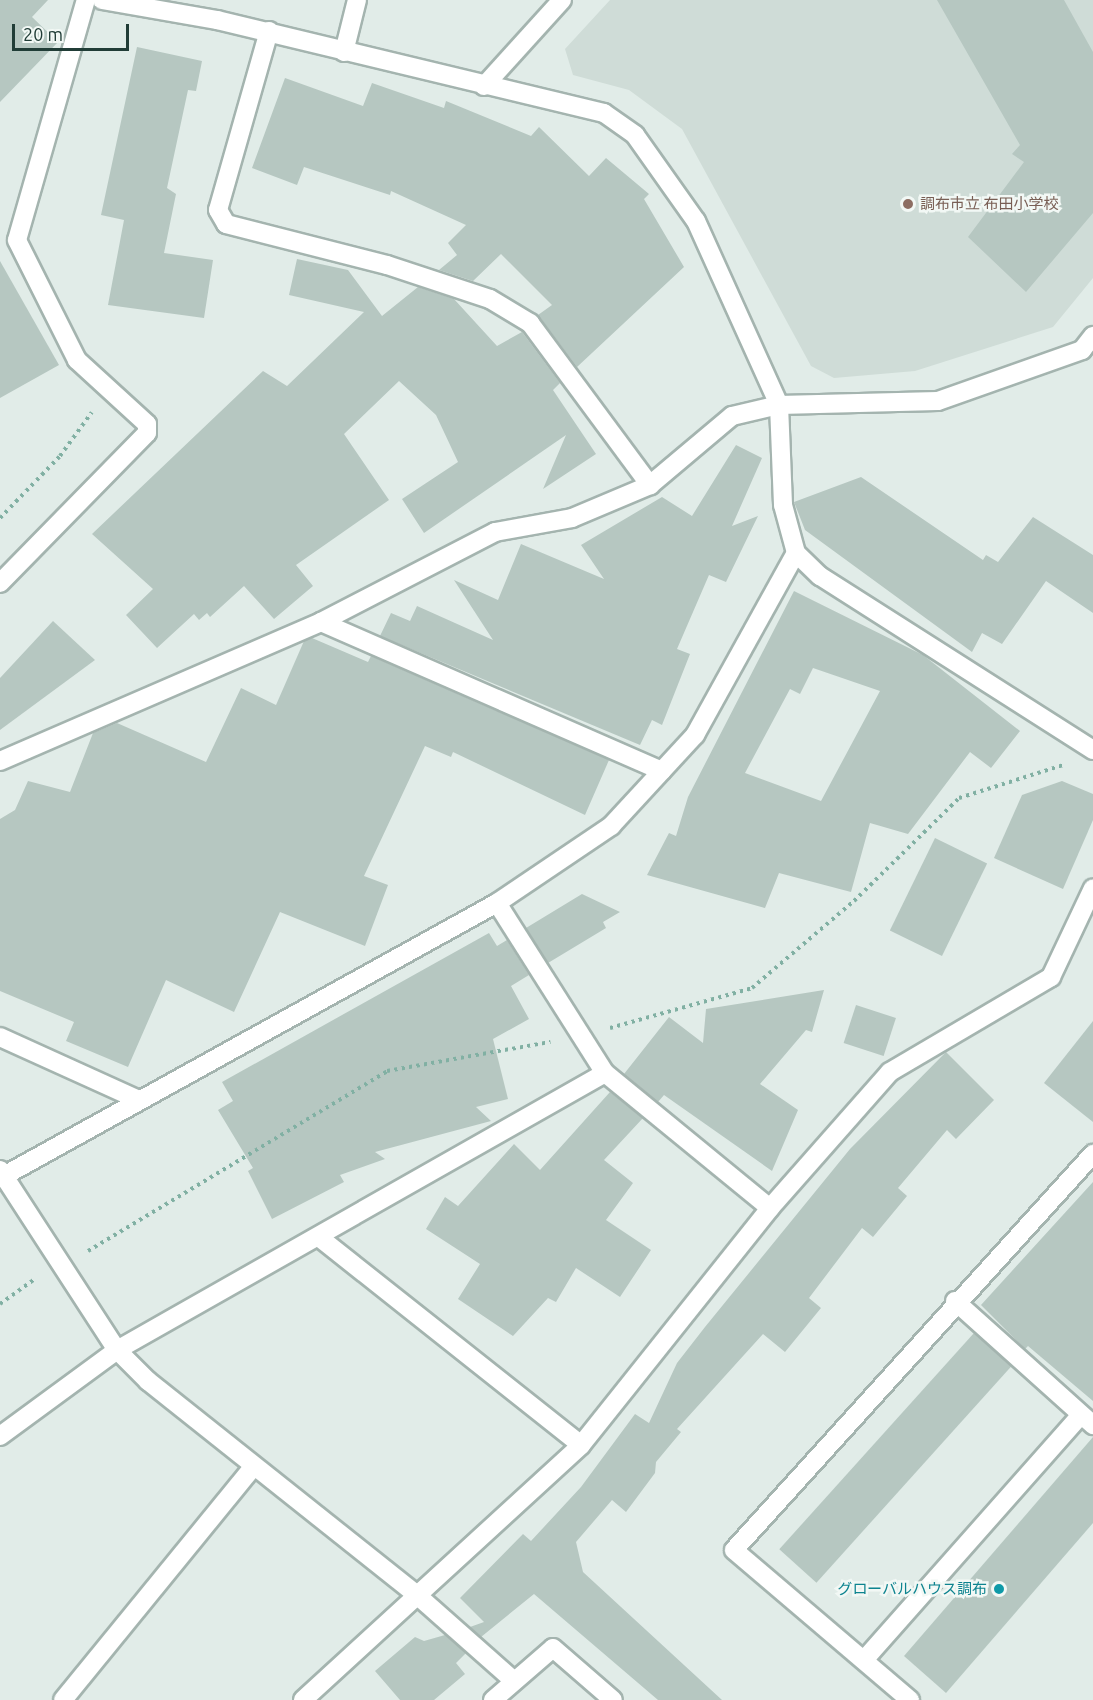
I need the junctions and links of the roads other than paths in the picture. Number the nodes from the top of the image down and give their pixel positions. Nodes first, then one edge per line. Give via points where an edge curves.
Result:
1 (86, 0) edge
2 (102, 0) edge
3 (357, 0) edge
4 (562, 0) edge
5 (171, 5) edge
6 (268, 32) junction
7 (344, 52) junction
8 (484, 86) junction
9 (8, 239) edge
10 (1093, 336) edge
11 (779, 405) junction
12 (650, 485) junction
13 (796, 553) junction
14 (0, 583) edge
15 (321, 622) junction
16 (1093, 750) edge
17 (0, 761) edge
18 (662, 771) junction
19 (1093, 888) edge
20 (498, 903) junction
21 (0, 1037) edge
22 (605, 1073) junction
23 (139, 1100) junction
24 (1093, 1154) edge
25 (2, 1174) edge
26 (770, 1208) junction
27 (320, 1238) junction
28 (955, 1301) junction
29 (117, 1350) junction
30 (1087, 1420) edge
31 (0, 1436) edge
32 (581, 1445) junction
33 (252, 1468) junction
34 (418, 1596) junction
35 (864, 1660) junction
36 (514, 1681) junction
37 (63, 1700) edge
38 (303, 1700) edge
39 (493, 1700) edge
40 (613, 1700) edge
41 (910, 1700) edge

1 - 9 street
2 - 5 street
3 - 7 street
4 - 8 street
5 - 6 street
6 - 7 street
6 - 12 street via 218,210 225,224 387,265 490,299 530,323
7 - 8 street
8 - 11 street via 604,113 635,135 696,221
9 - 14 street via 77,360 147,424 147,433
10 - 11 street via 1082,350 938,401
11 - 12 street via 732,416
11 - 13 street via 783,505
12 - 15 street via 572,518 495,532
13 - 16 street via 820,576
13 - 18 street via 695,735
15 - 17 street
15 - 18 street
18 - 20 street via 611,826
19 - 26 street via 1051,977 890,1072
20 - 22 street
20 - 23 street
21 - 23 street
22 - 26 street
22 - 27 street
23 - 25 street
24 - 28 street
25 - 29 street
26 - 32 street
27 - 29 street
27 - 32 street
28 - 30 street
28 - 35 street via 734,1550
29 - 31 street
29 - 33 street
30 - 35 street
32 - 34 street
33 - 34 street
33 - 37 street
34 - 36 street
34 - 38 street
35 - 41 street
36 - 39 street
36 - 40 street via 553,1648

